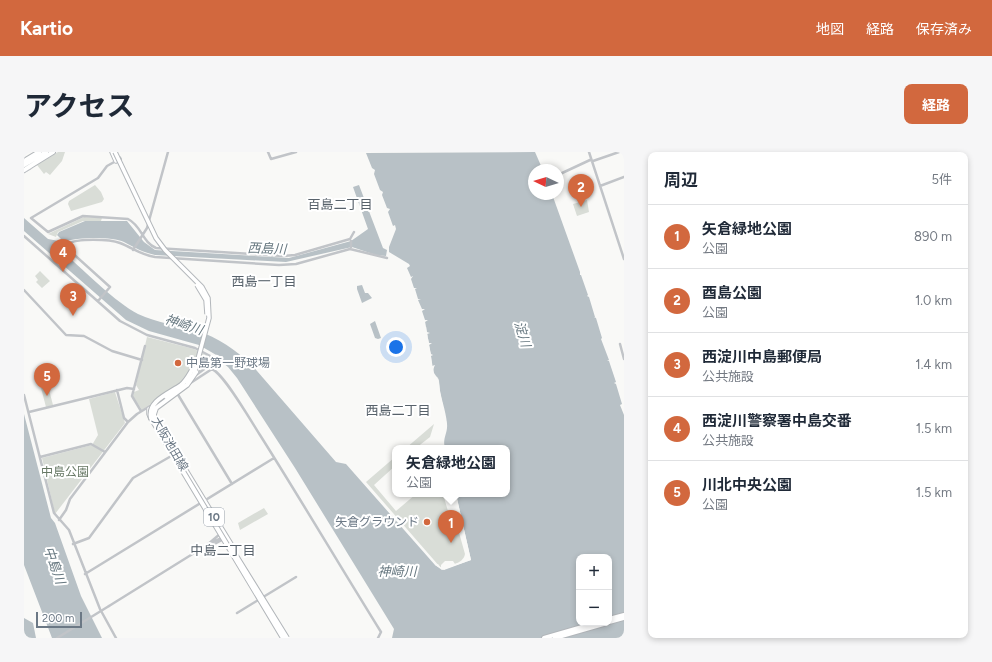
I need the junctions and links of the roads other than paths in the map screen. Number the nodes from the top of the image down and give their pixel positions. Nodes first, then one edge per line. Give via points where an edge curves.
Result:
1 (39, 152) edge
2 (43, 152) edge
3 (46, 152) edge
4 (50, 152) edge
5 (54, 152) edge
6 (114, 152) edge
7 (168, 152) edge
8 (268, 152) edge
9 (296, 152) edge
10 (590, 152) edge
11 (619, 152) edge
12 (116, 161) joint
13 (592, 161) junction
14 (24, 165) edge
15 (564, 172) edge
16 (624, 177) edge
17 (601, 186) junction
18 (354, 232) dead end
19 (24, 236) edge
20 (142, 237) junction
21 (350, 241) dead end
22 (351, 247) dead end
23 (133, 250) junction
24 (624, 254) edge
25 (387, 258) dead end
26 (624, 259) edge
27 (24, 290) edge
28 (98, 301) junction
29 (620, 344) dead end
30 (145, 346) dead end
31 (199, 355) junction
32 (624, 359) edge
33 (142, 360) junction
34 (134, 389) junction
35 (117, 390) junction
36 (178, 394) junction
37 (24, 395) edge
38 (160, 405) dead end
39 (141, 411) junction
40 (29, 412) junction
41 (128, 422) junction
42 (105, 452) junction
43 (174, 454) junction
44 (40, 457) junction
45 (274, 458) junction
46 (232, 484) junction
47 (202, 502) junction
48 (59, 520) junction
49 (223, 531) junction
50 (221, 537) junction
51 (229, 540) junction
52 (73, 544) junction
53 (185, 560) junction
54 (85, 574) junction
55 (296, 577) dead end
56 (261, 598) junction
57 (268, 609) junction
58 (237, 612) dead end
59 (624, 615) edge
60 (612, 618) edge
61 (624, 618) edge
62 (612, 622) edge
63 (586, 626) edge
64 (597, 626) edge
65 (57, 638) edge
66 (116, 638) edge
67 (285, 638) edge
68 (378, 638) edge
69 (544, 638) edge
70 (555, 638) edge

1 - 14 highway
2 - 14 highway
3 - 14 highway
4 - 14 highway
5 - 14 highway
6 - 12 main road via 120,159
6 - 31 main road, 大阪池田線 / 10, bridge via 154,239 205,297 207,313
7 - 20 street
8 - 9 street via 271,159
10 - 13 street
11 - 13 street
12 - 20 street via 107,166 98,178 31,218 48,232 83,216 128,219 142,232
13 - 15 street
13 - 17 street
16 - 17 street
17 - 24 street
17 - 26 street
18 - 20 street via 350,239 289,256 159,248 149,244
19 - 28 street
20 - 23 street
21 - 22 street
23 - 25 street via 155,257 279,265 296,264 350,249
23 - 28 street via 115,241 80,239 68,244 69,250 109,288
27 - 33 street via 67,335 84,336 112,351
28 - 39 street via 115,317 139,332 195,348 215,359
29 - 32 street
30 - 33 street
31 - 43 main road, 大阪池田線 / 10, bridge via 189,378 150,409 148,414
31 - 57 highway, bridge via 197,369 190,381 157,407 154,420
31 - 67 highway, bridge via 186,380 153,405 150,411 151,418
33 - 34 street
34 - 35 street
34 - 39 street via 132,397
35 - 40 street
35 - 41 street via 124,418
36 - 38 street
36 - 45 street via 209,370 214,370 237,399
36 - 46 street
37 - 40 street
39 - 41 street
40 - 44 street
41 - 42 street
42 - 44 street via 91,444
42 - 48 street via 70,500
43 - 47 main road, 大阪池田線 / 10
43 - 52 street via 134,478 89,538
44 - 48 street via 54,513
45 - 46 street
45 - 68 street via 380,631
46 - 47 street
47 - 49 main road, 大阪池田線 / 10
47 - 50 main road, 大阪池田線 / 10
47 - 54 street
48 - 52 street via 68,528
49 - 50 street
49 - 51 main road, 大阪池田線 / 10
50 - 51 street
50 - 53 street
50 - 53 street
50 - 56 main road, 大阪池田線 / 10
51 - 56 main road, 大阪池田線 / 10
51 - 57 highway, bridge via 234,554
52 - 54 street
53 - 65 street, bridge
54 - 66 street
55 - 56 street
56 - 57 highway
56 - 58 street
56 - 67 main road, 大阪池田線 / 10
56 - 67 main road, 大阪池田線 / 10
57 - 67 highway, bridge
59 - 60 highway
61 - 62 highway
63 - 69 highway
64 - 70 highway

